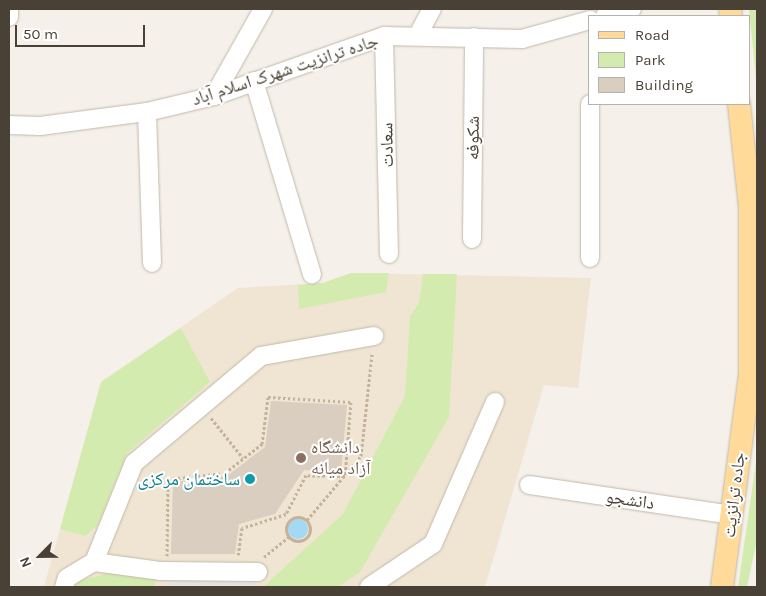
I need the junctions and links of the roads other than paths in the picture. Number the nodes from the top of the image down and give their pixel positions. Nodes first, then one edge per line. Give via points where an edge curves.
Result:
1 (9, 9) edge
2 (432, 9) edge
3 (632, 9) edge
4 (258, 11) edge
5 (609, 15) edge
6 (9, 17) edge
7 (588, 21) edge
8 (418, 35) junction
9 (384, 36) junction
10 (474, 37) junction
11 (254, 81) junction
12 (214, 96) junction
13 (590, 105) edge
14 (739, 105) edge
15 (147, 112) junction
16 (9, 125) edge
17 (472, 239) dead end
18 (389, 254) dead end
19 (590, 258) dead end
20 (152, 263) dead end
21 (312, 274) dead end
22 (374, 336) road end
23 (495, 402) dead end
24 (529, 485) dead end
25 (732, 515) junction
26 (94, 562) junction
27 (259, 565) road end
28 (64, 587) edge
29 (369, 587) edge
30 (722, 587) edge

1 - 6 street
2 - 8 street
3 - 5 street
4 - 12 street
7 - 10 street, جاده ترانزیت شهرک اسلام آباد via 522,39
8 - 9 street, جاده ترانزیت شهرک اسلام آباد
8 - 10 street, جاده ترانزیت شهرک اسلام آباد
9 - 11 street, جاده ترانزیت شهرک اسلام آباد
9 - 18 street, سعادت
10 - 17 street, شکوفه
11 - 12 street, جاده ترانزیت شهرک اسلام آباد
11 - 21 street
12 - 15 street, جاده ترانزیت شهرک اسلام آباد
13 - 19 street
14 - 25 main road, جاده ترانزیت via 750,207 750,375
15 - 16 street, جاده ترانزیت شهرک اسلام آباد via 40,126
15 - 20 street
22 - 26 street via 261,356 134,463
23 - 29 street via 433,544
24 - 25 street, دانشجو
25 - 30 main road, جاده ترانزیت
26 - 27 street via 161,571
26 - 28 street via 67,578

